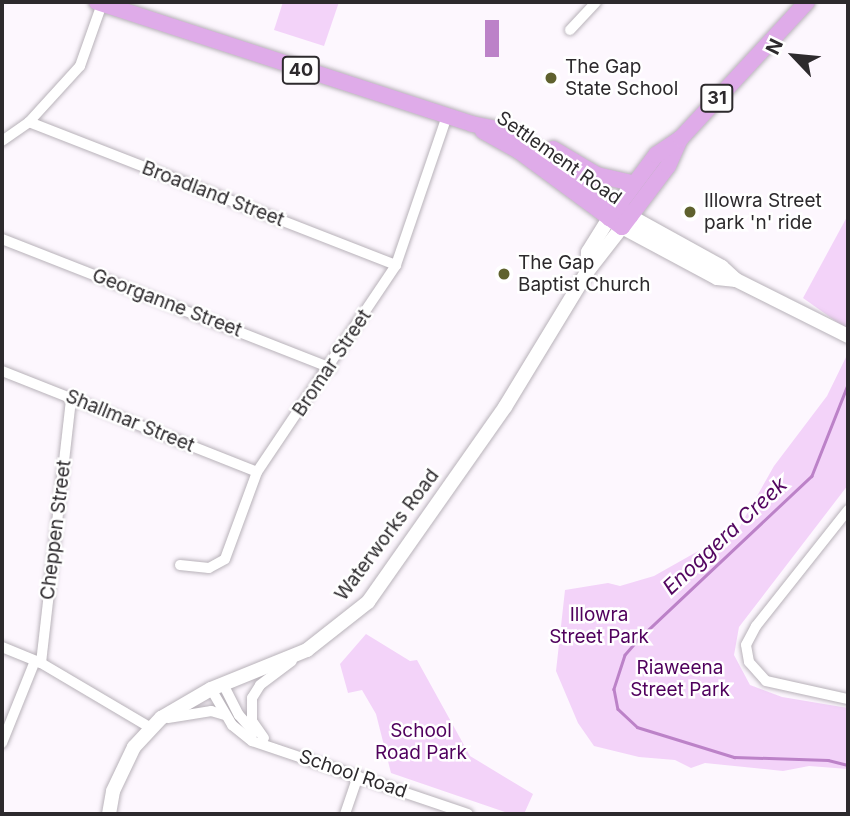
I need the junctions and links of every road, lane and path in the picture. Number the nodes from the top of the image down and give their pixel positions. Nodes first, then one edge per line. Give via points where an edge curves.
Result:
1 (596, 2) edge
2 (806, 2) edge
3 (100, 3) edge
4 (570, 30) dead end
5 (447, 116) junction
6 (29, 122) junction
7 (472, 124) junction
8 (512, 132) junction
9 (681, 138) junction
10 (2, 141) edge
11 (633, 183) junction
12 (619, 217) junction
13 (2, 239) edge
14 (396, 265) junction
15 (848, 336) edge
16 (331, 368) junction
17 (2, 371) edge
18 (71, 398) junction
19 (257, 472) junction
20 (847, 516) edge
21 (180, 565) dead end
22 (2, 647) edge
23 (306, 650) junction
24 (38, 662) junction
25 (217, 687) junction
26 (848, 699) edge
27 (225, 715) junction
28 (156, 723) junction
29 (264, 738) junction
30 (2, 743) edge
31 (278, 748) junction
32 (358, 776) junction
33 (109, 814) edge
34 (345, 814) edge
35 (468, 814) edge

1 - 4 street
2 - 9 main road, Waterworks Road / 31
3 - 5 main road, Settlement Road / 40
3 - 6 street via 80,66
5 - 7 main road, Settlement Road / 40
5 - 14 street, Bromar Street
6 - 10 street
6 - 14 street, Broadland Street
7 - 8 main road, Settlement Road / 40
7 - 12 main road, Settlement Road / 40
8 - 11 main road via 597,175
8 - 12 main road, Settlement Road / 40
9 - 11 main road, Waterworks Road / 31 via 656,155
9 - 12 main road, Waterworks Road / 31 via 668,166
11 - 12 main road, Waterworks Road / 31
12 - 15 main road via 717,278 736,280
12 - 23 main road, Waterworks Road / 31 via 505,407 368,602
13 - 16 street, Georganne Street
14 - 16 street, Bromar Street
16 - 19 street, Bromar Street
17 - 18 street, Shallmar Street
18 - 19 street, Shallmar Street
18 - 24 street, Cheppen Street
19 - 21 street, Bromar Street via 225,559 209,568
20 - 26 street via 756,625 746,646 749,662 766,681
22 - 24 street
23 - 25 main road, Waterworks Road / 31
23 - 29 street via 253,695 251,718
24 - 28 street
24 - 30 street, Cheppen Street
25 - 27 street, School Road
25 - 28 main road, Waterworks Road / 31
25 - 29 street, School Road
27 - 28 street via 211,711
27 - 31 street, School Road via 247,738
28 - 33 main road, Waterworks Road / 31 via 122,768
29 - 31 street, School Road
31 - 32 street, School Road
32 - 34 street
32 - 35 street, School Road

